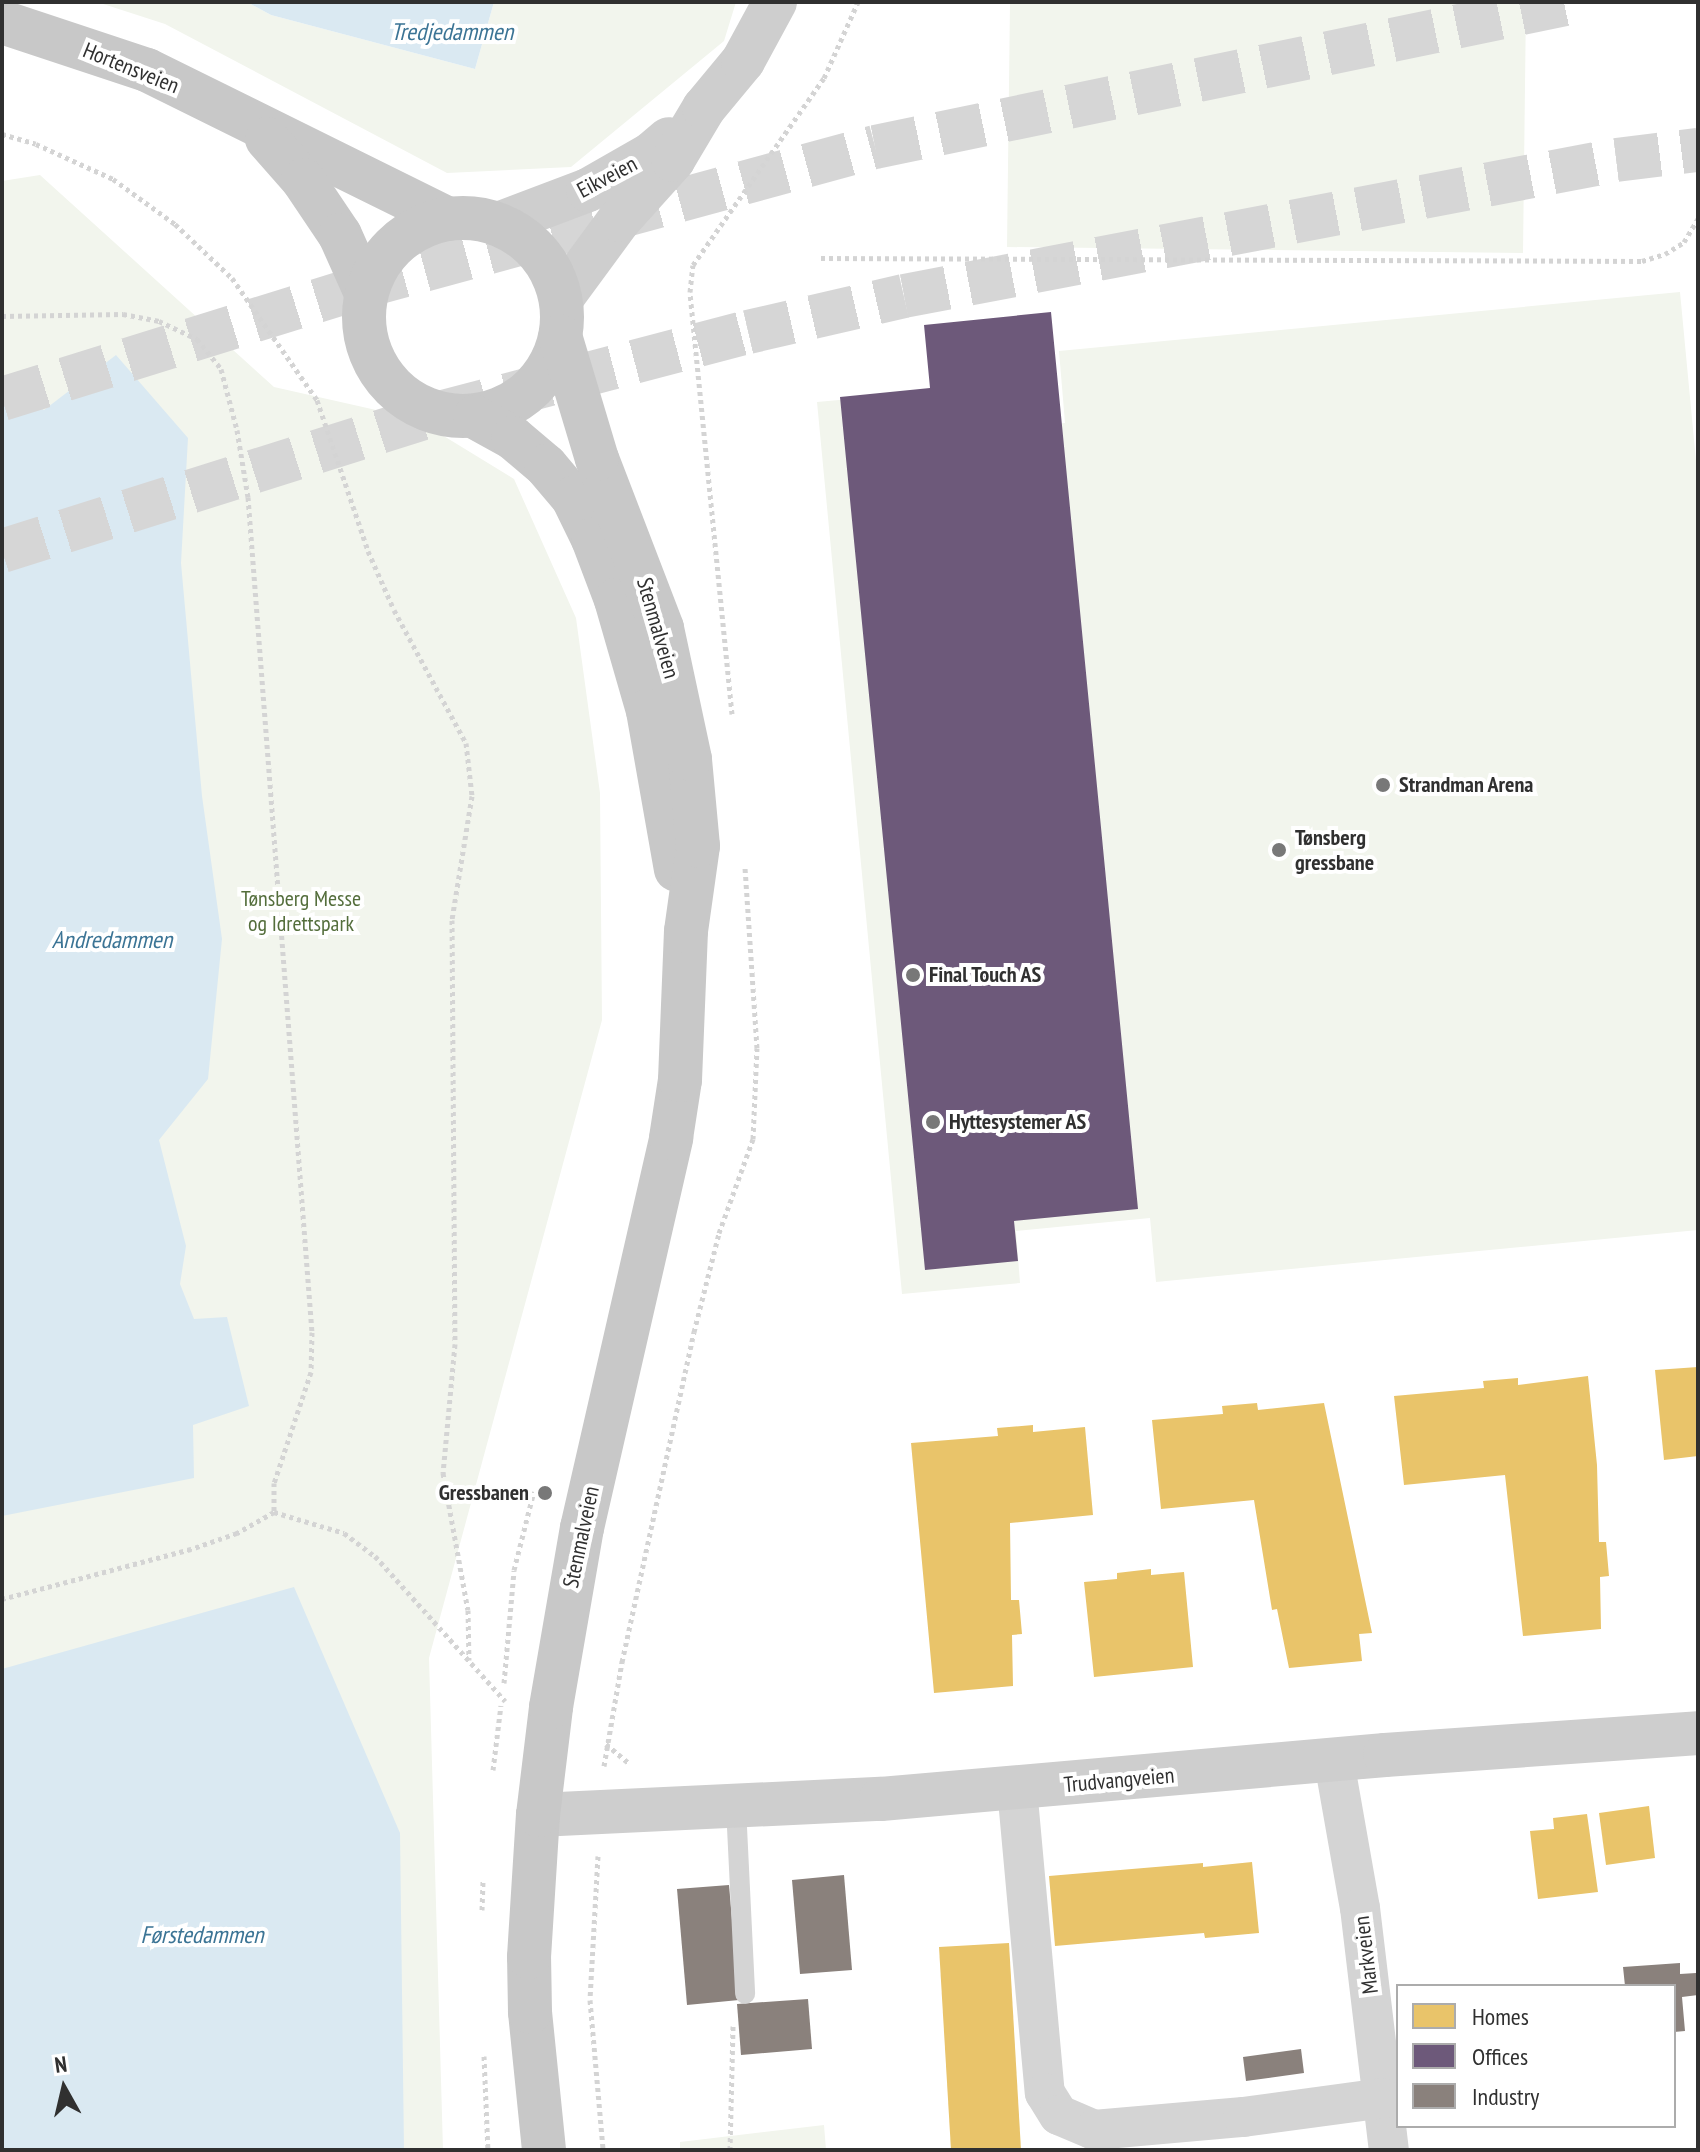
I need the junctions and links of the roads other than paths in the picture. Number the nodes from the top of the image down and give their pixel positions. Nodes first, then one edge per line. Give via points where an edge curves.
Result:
1 (775, 2) edge
2 (2, 22) edge
3 (704, 108) junction
4 (255, 126) junction
5 (448, 219) junction
6 (498, 224) junction
7 (366, 293) junction
8 (560, 317) junction
9 (475, 417) junction
10 (686, 931) junction
11 (1698, 1733) edge
12 (1334, 1761) junction
13 (1017, 1788) junction
14 (736, 1807) junction
15 (538, 1815) junction
16 (745, 1994) road end
17 (1383, 2098) junction
18 (544, 2150) edge
19 (1389, 2150) edge

1 - 3 main road, Eikveien via 743,61
2 - 4 main road, Hortensveien via 147,70
3 - 6 main road, Eikveien via 651,154 588,190
3 - 8 main road, Eikveien via 673,160 619,220
4 - 5 main road, Hortensveien
4 - 7 main road, Hortensveien via 303,180 340,235
5 - 6 main road, Stenmalveien
5 - 7 main road, Stenmalveien via 420,227 395,243 377,266
6 - 8 main road, Stenmalveien via 538,253 555,279
7 - 9 main road, Stenmalveien via 363,325 370,357 387,383 412,404 443,416
8 - 9 main road, Stenmalveien via 550,365 531,389 505,408
8 - 10 main road, Stenmalveien via 597,459 662,628 690,759 698,846
9 - 10 main road, Stenmalveien via 513,438 546,466 573,498 593,539 648,711
10 - 15 main road, Stenmalveien via 680,1080 671,1138 569,1590
11 - 12 main road, Trudvangveien
12 - 13 main road, Trudvangveien
12 - 17 street, Markveien via 1360,1908
13 - 14 main road, Trudvangveien
13 - 17 street via 1045,2093 1059,2115 1094,2130 1122,2129
14 - 15 main road, Trudvangveien
14 - 16 lane
15 - 18 main road, Stenmalveien via 529,1971
17 - 19 street, Markveien

